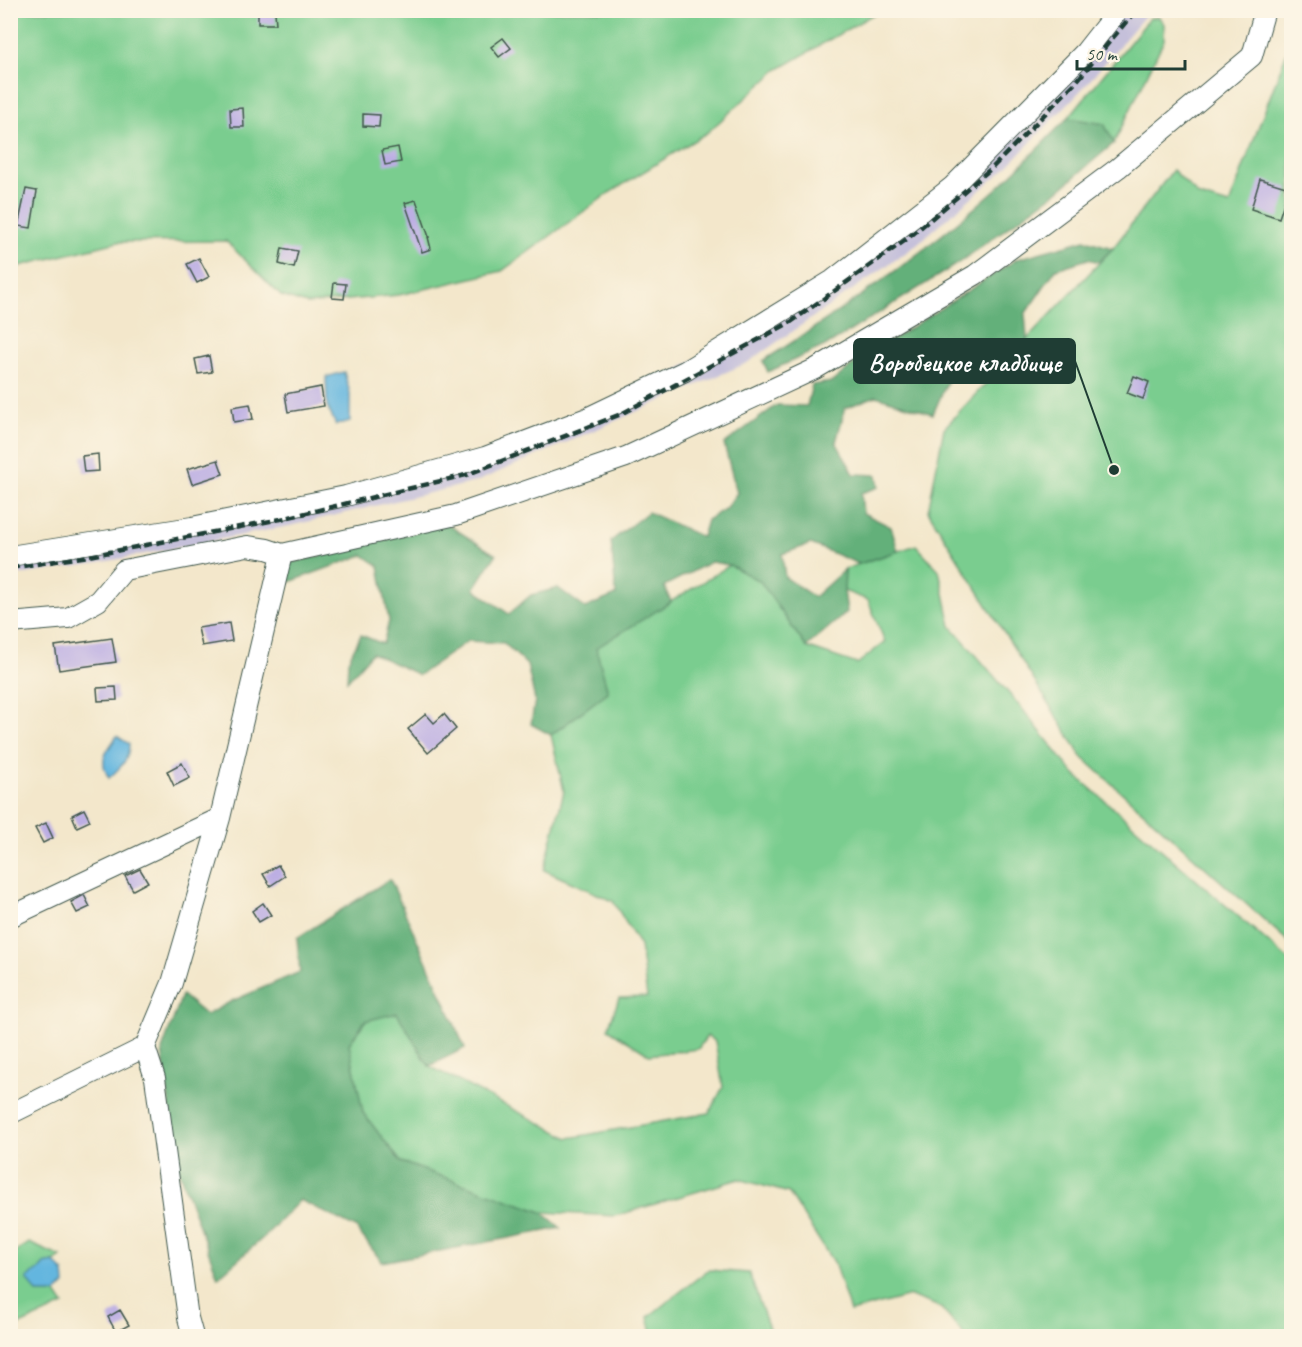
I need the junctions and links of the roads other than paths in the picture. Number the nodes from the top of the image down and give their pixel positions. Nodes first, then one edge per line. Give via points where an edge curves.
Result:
1 (1118, 10) edge
2 (1265, 10) edge
3 (282, 554) junction
4 (10, 556) edge
5 (10, 623) edge
6 (220, 818) junction
7 (10, 917) edge
8 (145, 1047) junction
9 (10, 1114) edge
10 (193, 1336) edge

1 - 4 street via 1085,52 952,187 833,280 685,371 587,418 485,457 346,496 192,527
2 - 3 street via 1252,56 1118,168 975,275 815,369 626,456 456,514
3 - 5 street via 247,546 123,570 98,601 68,618
3 - 6 street
6 - 7 street
6 - 8 street via 172,984
8 - 9 street
8 - 10 street via 156,1078

